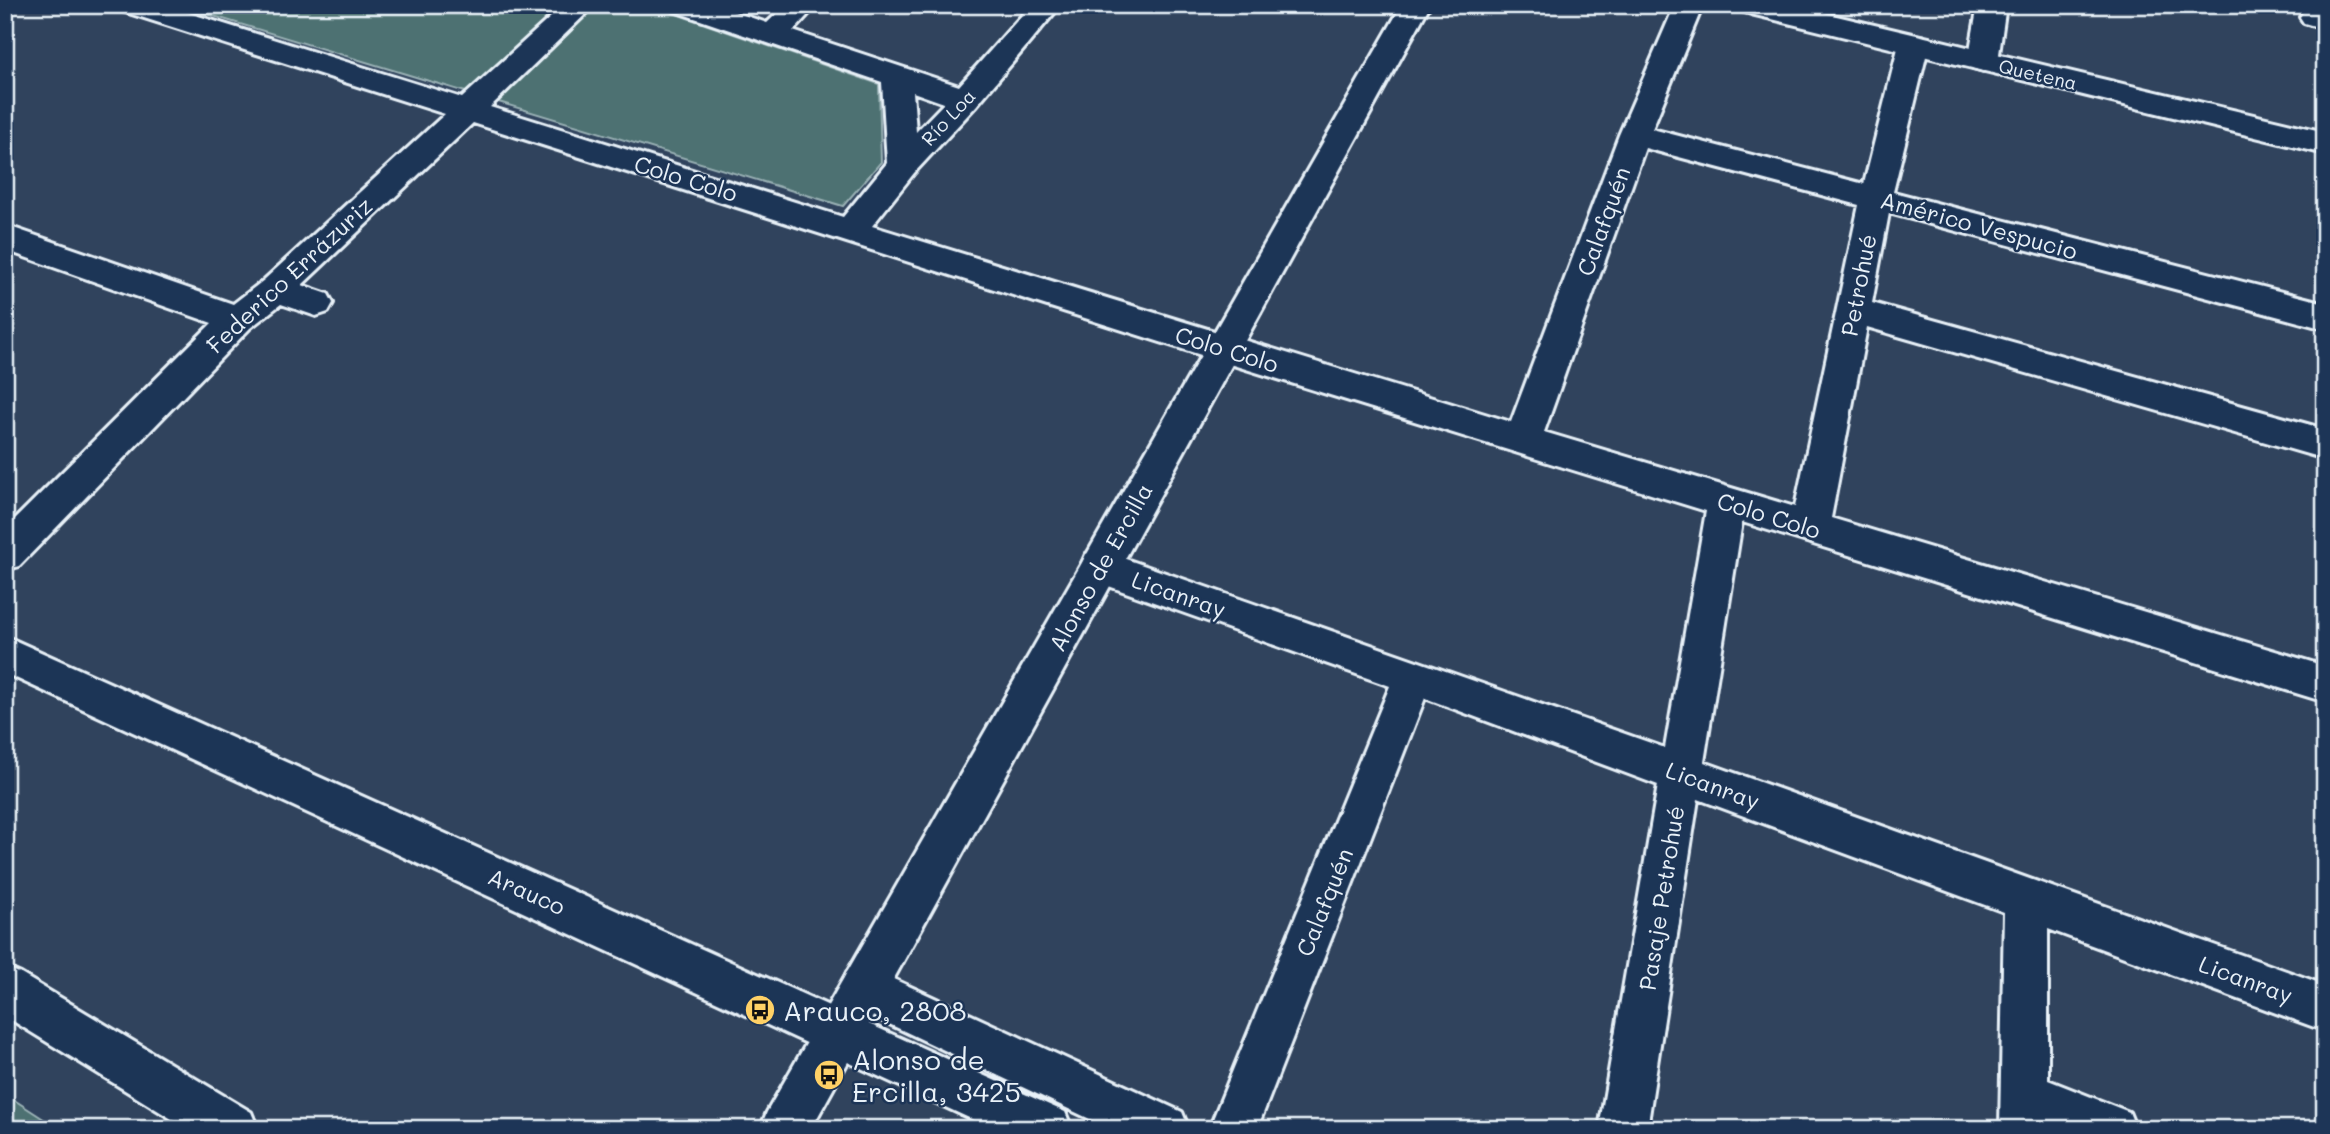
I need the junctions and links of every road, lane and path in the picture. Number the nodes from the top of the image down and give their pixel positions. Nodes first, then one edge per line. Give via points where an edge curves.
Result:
1 (132, 5) edge
2 (581, 5) edge
3 (684, 5) edge
4 (803, 5) edge
5 (1047, 5) edge
6 (1416, 5) edge
7 (1689, 5) edge
8 (1751, 5) edge
9 (1992, 5) edge
10 (772, 35) junction
11 (1914, 44) junction
12 (1983, 61) junction
13 (897, 77) junction
14 (965, 99) junction
15 (467, 109) junction
16 (1634, 135) junction
17 (2325, 143) edge
18 (902, 165) junction
19 (1876, 198) junction
20 (851, 230) junction
21 (5, 237) edge
22 (276, 289) junction
23 (316, 303) dead end
24 (1853, 310) junction
25 (2325, 316) edge
26 (238, 319) junction
27 (1223, 349) junction
28 (1523, 439) junction
29 (2325, 444) edge
30 (1726, 502) junction
31 (1810, 528) junction
32 (5, 554) edge
33 (1100, 566) junction
34 (5, 654) edge
35 (1414, 676) junction
36 (2325, 684) edge
37 (1681, 773) junction
38 (2026, 899) junction
39 (863, 988) junction
40 (5, 990) edge
41 (2325, 1008) edge
42 (839, 1032) junction
43 (2025, 1112) edge
44 (234, 1129) edge
45 (784, 1129) edge
46 (1048, 1129) edge
47 (1165, 1129) edge
48 (1233, 1129) edge
49 (1623, 1129) edge
50 (2112, 1129) edge

1 - 15 street, Colo Colo
2 - 15 street, Federico Errázuriz
3 - 10 street
4 - 10 street
5 - 14 street, Río Loa
6 - 27 street, Alonso de Ercilla
7 - 16 street, Calafquén
8 - 11 street, Quetena
9 - 12 street
10 - 13 street
11 - 12 street, Quetena
11 - 19 street, Petrohué
12 - 17 street, Quetena
13 - 14 street
13 - 18 street
14 - 18 street, Río Loa
15 - 20 street, Colo Colo
15 - 22 street, Federico Errázuriz
16 - 19 street, Américo Vespucio
16 - 28 street, Calafquén
18 - 20 street, Río Loa
19 - 24 street, Petrohué
19 - 25 street, Américo Vespucio
20 - 27 street, Colo Colo
21 - 26 street
22 - 23 street
22 - 26 street, Federico Errázuriz
24 - 29 street
24 - 31 street, Petrohué
26 - 32 street, Federico Errázuriz
27 - 28 street, Colo Colo
27 - 33 street, Alonso de Ercilla
28 - 30 street, Colo Colo
30 - 31 street, Colo Colo
30 - 37 street, Pasaje Petrohué
31 - 36 street, Colo Colo
33 - 35 street, Licanray
33 - 39 street, Alonso de Ercilla
34 - 42 street, Arauco
35 - 37 street, Licanray
35 - 48 street, Calafquén
37 - 38 street, Licanray
37 - 49 street, Pasaje Petrohué
38 - 41 street, Licanray
38 - 43 street
39 - 42 street, Alonso de Ercilla
39 - 47 street
40 - 44 street
42 - 45 street, Alonso de Ercilla
42 - 46 street, Arauco
43 - 50 street

